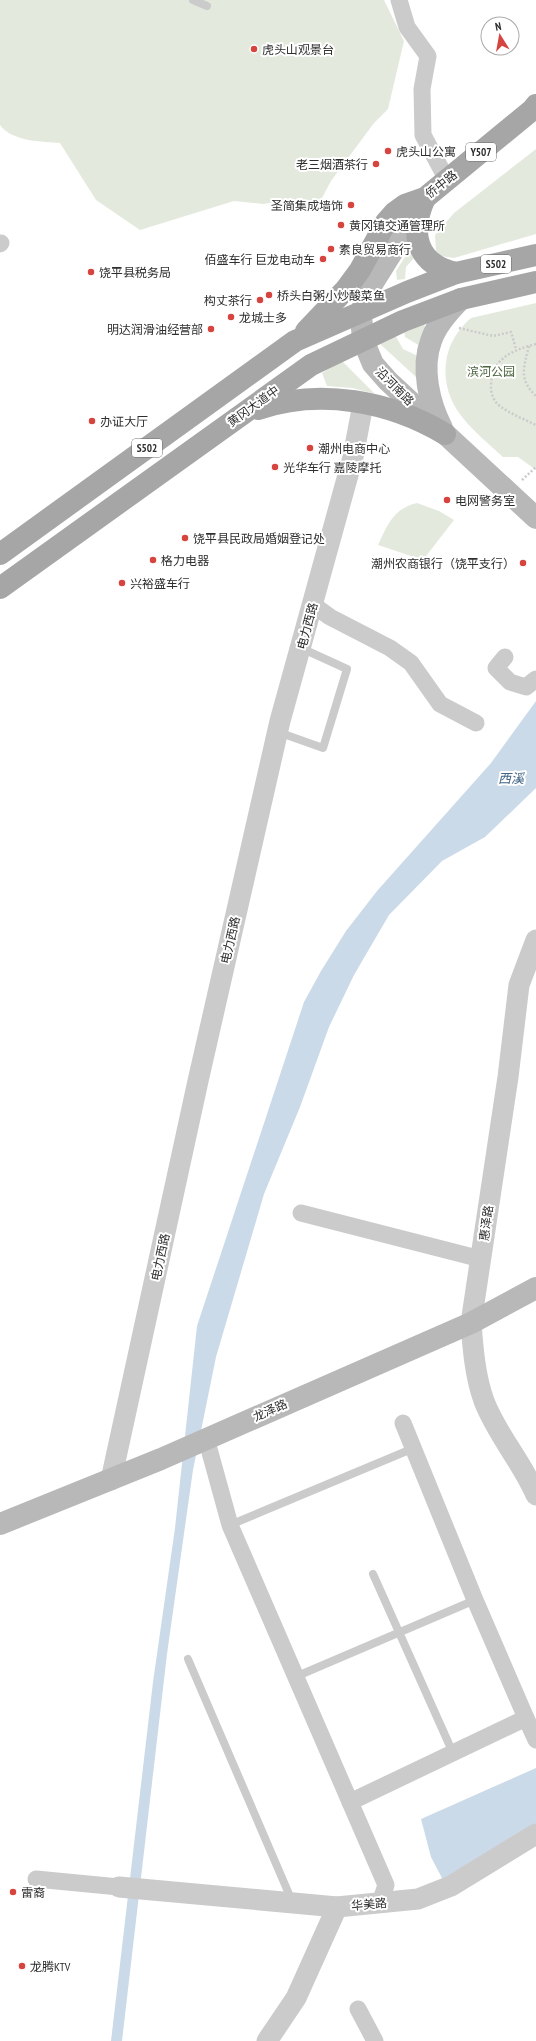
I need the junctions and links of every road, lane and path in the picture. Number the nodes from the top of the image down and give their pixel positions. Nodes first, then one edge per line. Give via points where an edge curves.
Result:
1 (194, 0) edge
2 (399, 0) edge
3 (207, 6) dead end
4 (536, 105) edge
5 (447, 180) junction
6 (425, 198) junction
7 (536, 255) edge
8 (456, 273) junction
9 (536, 282) edge
10 (461, 299) junction
11 (362, 312) junction
12 (457, 328) dead end
13 (363, 340) junction
14 (295, 341) junction
15 (536, 344) edge
16 (528, 346) junction
17 (516, 349) junction
18 (536, 396) edge
19 (363, 404) junction
20 (244, 414) junction
21 (536, 425) edge
22 (445, 434) junction
23 (536, 518) edge
24 (0, 554) edge
25 (0, 588) edge
26 (312, 604) junction
27 (300, 648) junction
28 (506, 657) dead end
29 (536, 679) edge
30 (476, 723) dead end
31 (278, 732) junction
32 (536, 940) edge
33 (301, 1213) dead end
34 (481, 1259) junction
35 (536, 1276) edge
36 (536, 1288) edge
37 (471, 1315) junction
38 (403, 1423) dead end
39 (206, 1438) junction
40 (414, 1448) junction
41 (112, 1472) junction
42 (536, 1495) edge
43 (0, 1510) edge
44 (0, 1524) edge
45 (230, 1525) junction
46 (373, 1574) dead end
47 (475, 1600) junction
48 (188, 1659) dead end
49 (295, 1677) junction
50 (526, 1718) junction
51 (536, 1740) edge
52 (453, 1753) junction
53 (350, 1802) junction
54 (536, 1834) edge
55 (36, 1879) dead end
56 (119, 1887) joint
57 (292, 1902) junction
58 (380, 1903) junction
59 (337, 1907) junction
60 (358, 2009) dead end
61 (267, 2041) edge
62 (375, 2041) edge

1 - 3 lane
2 - 5 street via 407,27 428,56 422,89 423,135
4 - 5 main road, 侨中路 / Y507
5 - 6 main road, 侨中路 / Y507
6 - 8 main road via 416,230 418,243 424,255 433,264
6 - 11 main road, 沿河南路 via 366,294
6 - 14 main road, 侨中路 via 404,205 394,213 346,289
7 - 8 main road, S502
8 - 11 main road, S502
9 - 10 main road, 黄冈大道中 / S502
10 - 13 main road, 黄冈大道中 / S502 via 403,321
10 - 22 main road via 439,325 430,341 427,360 431,398
11 - 13 main road, 沿河南路
11 - 14 main road, S502
12 - 17 path via 493,336 511,332
13 - 20 main road, 黄冈大道中 / S502 via 311,365
13 - 22 main road, 沿河南路 via 373,364 388,382
14 - 24 main road, S502
15 - 16 path
16 - 17 path
16 - 18 path via 524,382
17 - 21 path via 501,358 494,369 491,391 499,406
19 - 20 main road via 345,399 293,400 268,405
19 - 22 main road via 422,420
19 - 26 street, 电力西路 via 353,457
20 - 25 main road, 黄冈大道中 / S502
22 - 23 main road, 沿河南路
26 - 27 street, 电力西路
26 - 30 street via 330,617 390,648 411,663 440,704
27 - 31 street, 电力西路
27 - 31 lane via 347,669 323,748
28 - 29 street via 496,668 510,682 526,687
31 - 41 street, 电力西路
32 - 34 street, 惠泽路 via 519,985
33 - 34 street
34 - 37 street, 惠泽路
35 - 37 main road, 龙泽路
36 - 37 main road, 龙泽路
37 - 39 main road, 龙泽路
37 - 41 main road, 龙泽路 via 322,1375
37 - 42 street, 惠泽路 via 474,1363 484,1401
38 - 40 street
39 - 41 main road, 龙泽路
39 - 45 street
40 - 45 lane
40 - 47 street
41 - 43 main road, 龙泽路
41 - 44 main road, 龙泽路
45 - 49 street
46 - 52 lane
47 - 49 lane
47 - 50 street
48 - 57 lane
49 - 53 street
50 - 51 street
50 - 52 street
52 - 53 street
53 - 58 street via 386,1885
54 - 58 street, 华美路 via 452,1886 418,1899
55 - 56 street
56 - 57 street
57 - 59 street
58 - 59 street, 华美路
59 - 61 street, 华美路 via 296,1998
60 - 62 street

